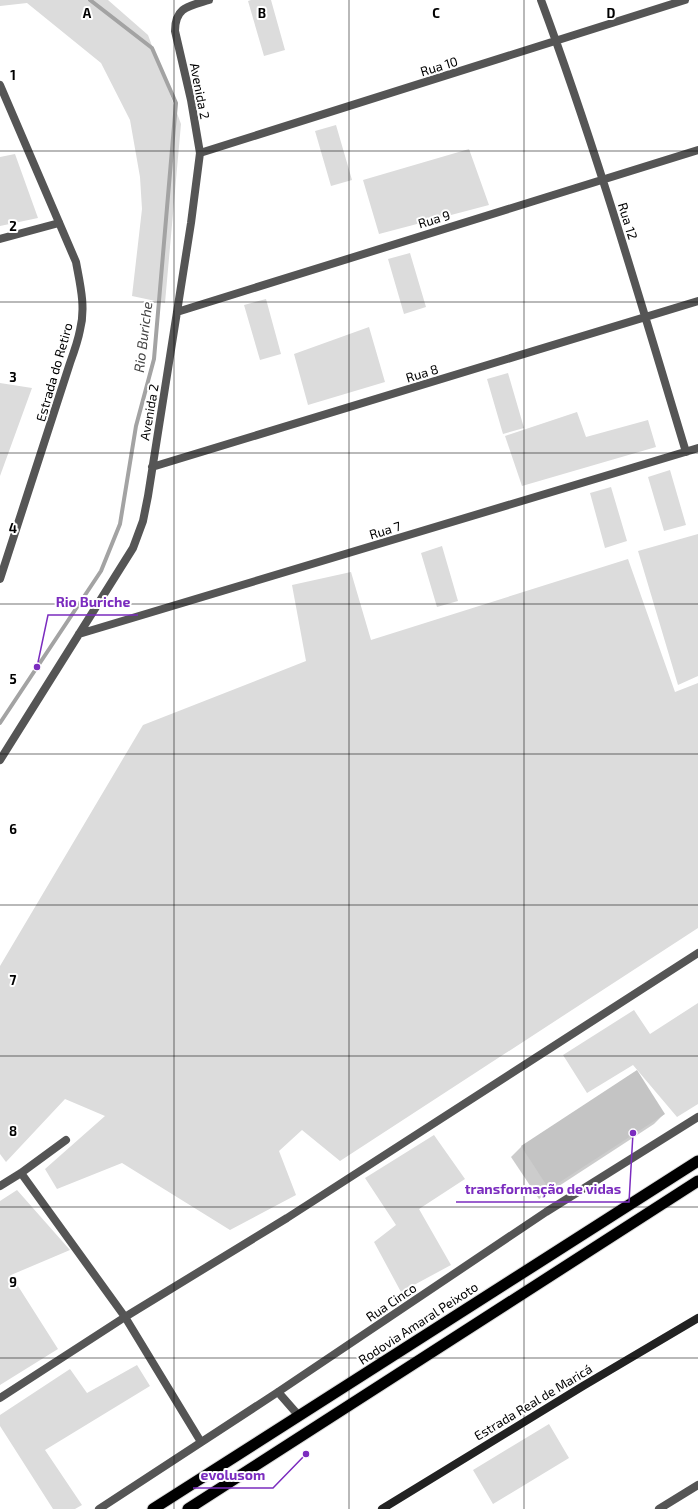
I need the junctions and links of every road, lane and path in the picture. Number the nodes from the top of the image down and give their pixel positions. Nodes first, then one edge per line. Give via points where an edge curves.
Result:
1 (209, 0) edge
2 (541, 0) edge
3 (685, 0) edge
4 (556, 42) junction
5 (0, 86) edge
6 (698, 150) edge
7 (200, 153) junction
8 (602, 179) junction
9 (59, 222) junction
10 (0, 239) edge
11 (698, 301) edge
12 (177, 312) junction
13 (646, 318) junction
14 (698, 448) edge
15 (686, 452) junction
16 (152, 467) junction
17 (0, 579) edge
18 (79, 634) junction
19 (0, 760) edge
20 (698, 953) edge
21 (698, 1117) edge
22 (66, 1140) dead end
23 (698, 1161) edge
24 (21, 1173) junction
25 (698, 1181) edge
26 (0, 1186) edge
27 (125, 1317) junction
28 (698, 1318) edge
29 (278, 1392) junction
30 (0, 1398) edge
31 (299, 1416) junction
32 (201, 1442) junction
33 (698, 1485) edge
34 (100, 1509) edge
35 (153, 1509) edge
36 (188, 1509) edge
37 (382, 1509) edge
38 (658, 1509) edge

1 - 7 street, Avenida 2 via 182,10 175,22
2 - 4 street, Rua 12
3 - 4 street, Rua 10
4 - 7 street, Rua 10
4 - 8 street, Rua 12
5 - 9 street, Estrada do Retiro
6 - 8 street, Rua 9
7 - 12 street, Avenida 2
8 - 12 street, Rua 9
8 - 13 street, Rua 12
9 - 10 street
9 - 17 street, Estrada do Retiro via 76,262 82,290 80,329
11 - 13 street, Rua 8
12 - 16 street, Avenida 2
13 - 15 street, Rua 12
13 - 16 street, Rua 8
14 - 15 street, Rua 7
15 - 18 street, Rua 7
16 - 18 street, Avenida 2 via 143,521 133,548
18 - 19 street, Avenida 2
20 - 27 street via 287,1218
21 - 29 street, Rua Cinco via 546,1212
22 - 24 street
23 - 31 highway, Rodovia Amaral Peixoto
24 - 26 street
24 - 27 street
25 - 36 highway
27 - 30 street
27 - 32 street
28 - 37 main road, Estrada Real de Maricá
29 - 31 street
29 - 32 street, Rua Cinco
31 - 35 highway, Rodovia Amaral Peixoto
32 - 34 street, Rua Cinco
33 - 38 street

